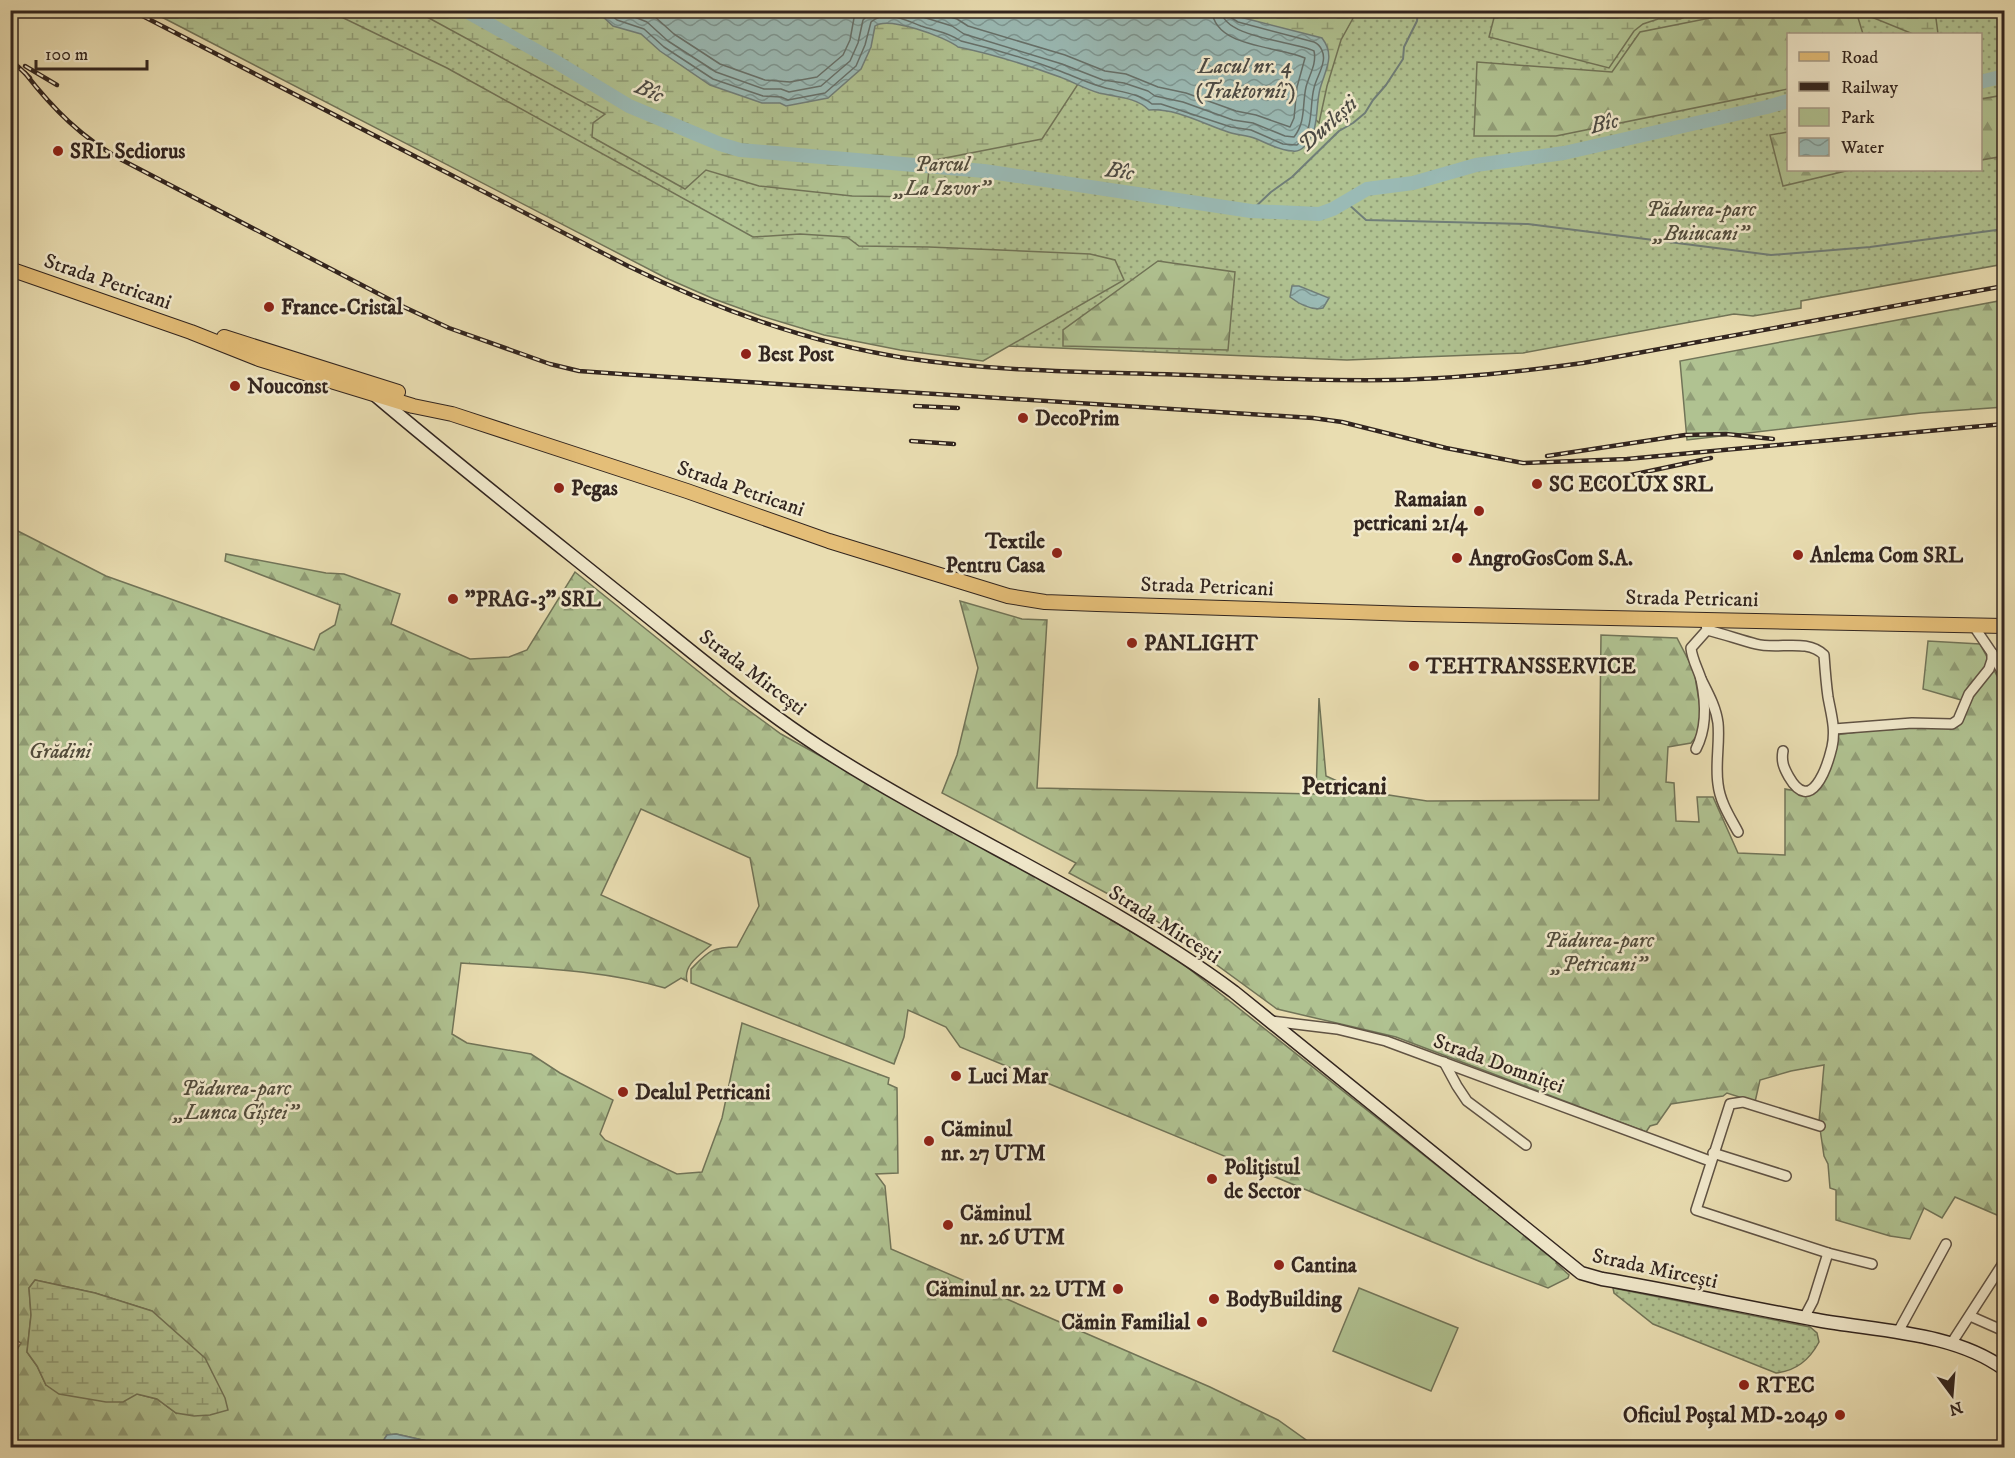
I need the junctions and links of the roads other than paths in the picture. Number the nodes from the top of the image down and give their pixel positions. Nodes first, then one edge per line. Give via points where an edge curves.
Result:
1 (10, 269) edge
2 (191, 332) junction
3 (359, 380) junction
4 (374, 395) junction
5 (438, 410) junction
6 (1706, 624) junction
7 (1973, 625) junction
8 (2004, 626) edge
9 (1992, 653) junction
10 (2004, 675) edge
11 (1701, 679) junction
12 (1834, 729) junction
13 (1696, 749) dead end
14 (1783, 751) dead end
15 (1738, 832) dead end
16 (1270, 1021) junction
17 (1444, 1062) junction
18 (1820, 1126) dead end
19 (1527, 1144) dead end
20 (1712, 1157) junction
21 (1786, 1176) dead end
22 (1946, 1244) dead end
23 (1828, 1253) junction
24 (2004, 1262) edge
25 (1872, 1264) dead end
26 (1970, 1316) junction
27 (1804, 1318) junction
28 (2004, 1331) edge
29 (1898, 1332) junction
30 (1951, 1344) junction
31 (2004, 1370) edge

1 - 2 main road, Strada Petricani
2 - 3 main road, Strada Petricani via 236,340
2 - 4 main road, Strada Petricani via 259,359
3 - 4 main road, Strada Mircești
3 - 5 main road, Strada Petricani
4 - 5 main road, Strada Petricani
4 - 16 main road, Strada Mircești via 471,476 821,748 1127,921 1190,960
5 - 6 main road, Strada Petricani via 829,541 1008,596 1045,602
6 - 7 main road, Strada Petricani
6 - 11 street via 1691,648
6 - 12 street via 1758,645 1819,650 1824,655
7 - 8 main road, Strada Petricani
7 - 9 street
9 - 10 street
9 - 12 street via 1989,669 1952,724
11 - 13 street via 1705,724
11 - 15 street via 1717,716 1719,789
12 - 14 street via 1825,769 1811,790 1803,792 1795,787 1784,768
16 - 17 street, Strada Domniței via 1337,1029
16 - 27 main road, Strada Mircești via 1581,1273
17 - 19 street via 1467,1101
17 - 20 street, Strada Domniței
18 - 20 street via 1733,1102
20 - 21 street, Strada Domniței
20 - 23 street via 1696,1210
22 - 29 street
23 - 25 street
23 - 27 street
24 - 26 street
26 - 28 street
26 - 30 street
27 - 29 main road, Strada Mircești
29 - 30 main road, Strada Mircești
30 - 31 main road, Strada Mircești

